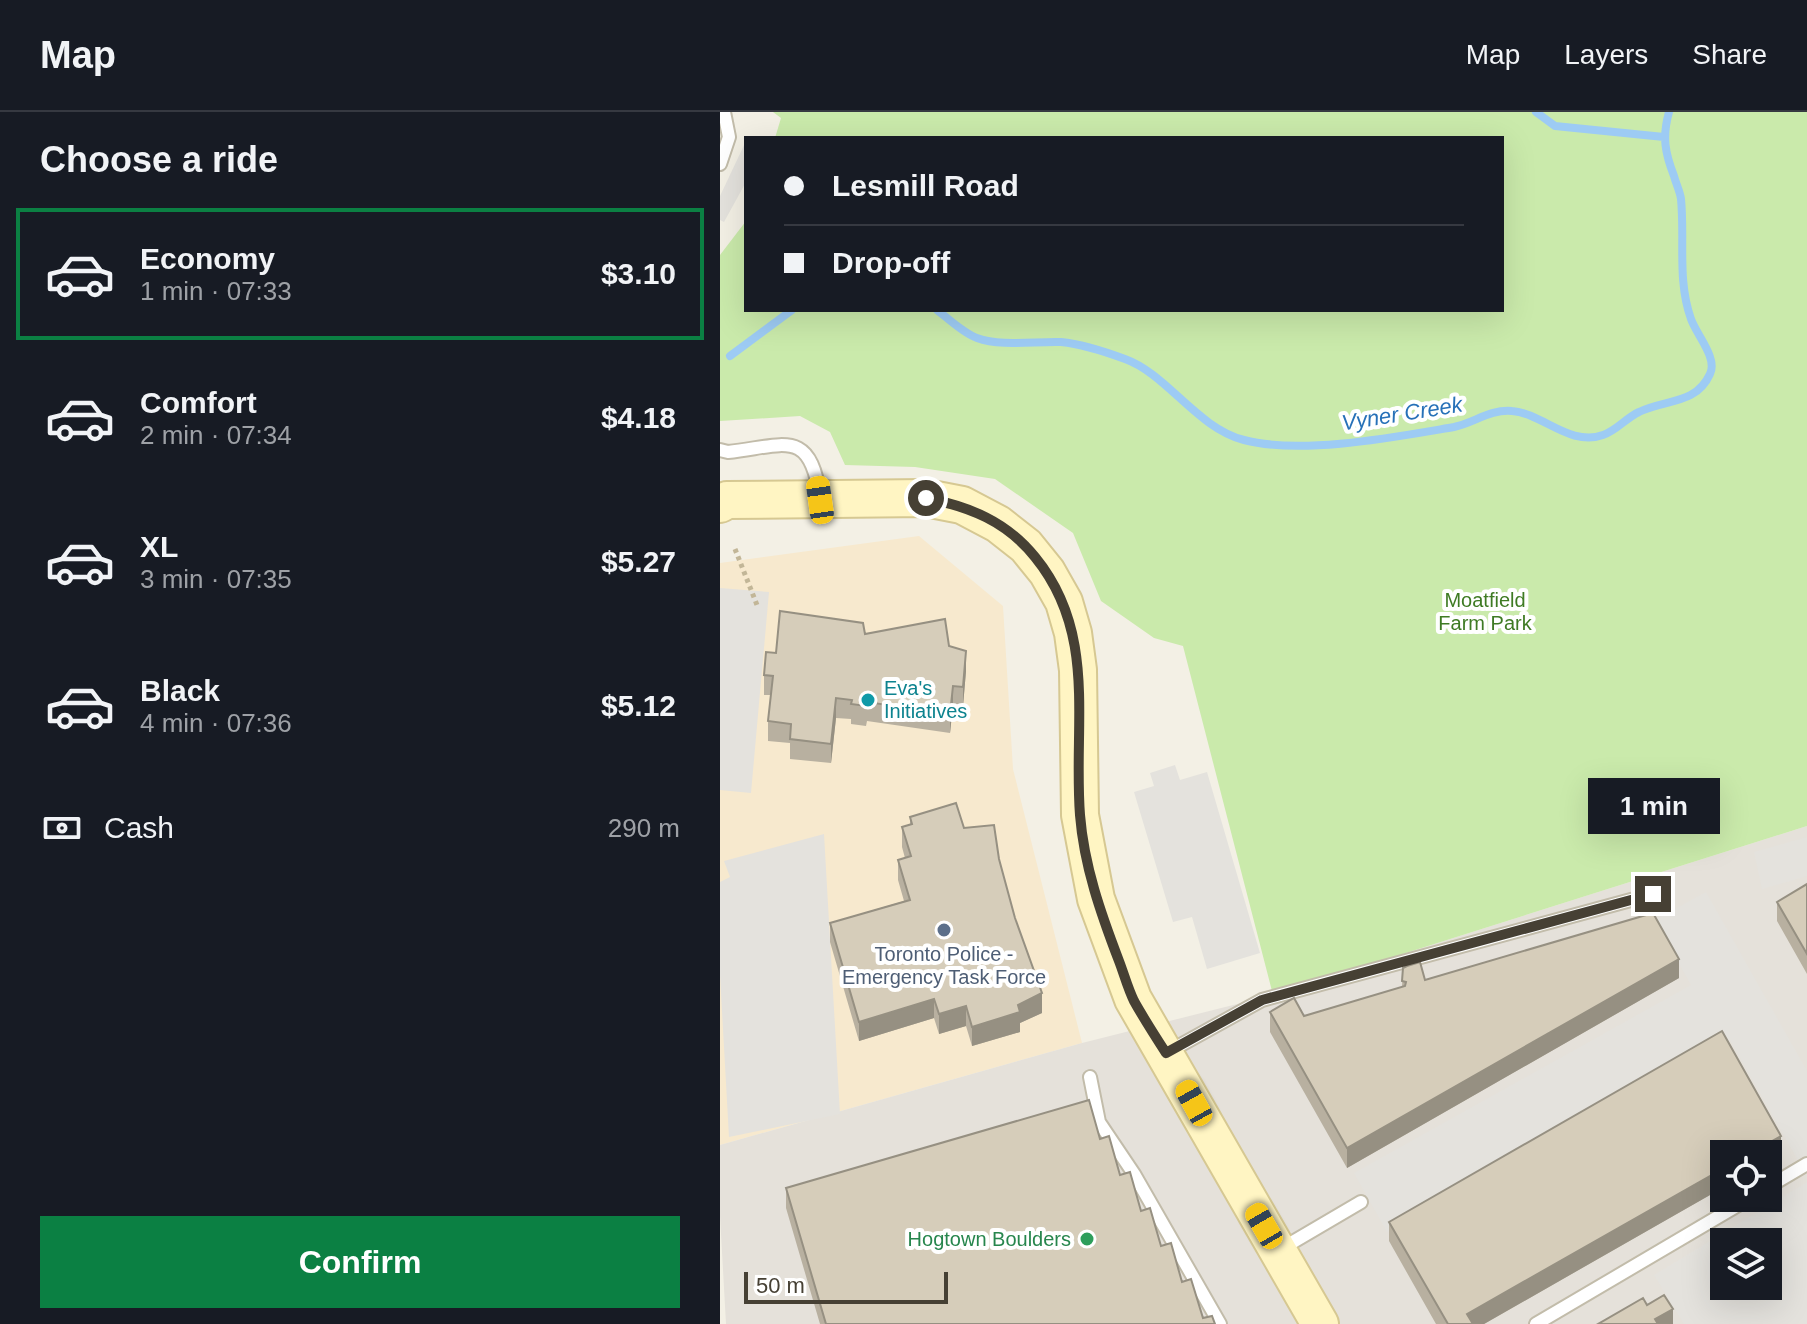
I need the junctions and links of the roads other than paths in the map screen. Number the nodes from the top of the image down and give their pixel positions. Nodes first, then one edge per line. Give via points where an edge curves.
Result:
1 (724, 112) edge
2 (720, 164) edge
3 (720, 450) edge
4 (722, 500) edge
5 (820, 500) junction
6 (1653, 894) dead end
7 (1166, 1053) junction
8 (1090, 1077) dead end
9 (1807, 1164) edge
10 (1782, 1179) edge
11 (1361, 1202) dead end
12 (1726, 1212) edge
13 (1278, 1250) junction
14 (1220, 1324) edge
15 (1320, 1324) edge
16 (1536, 1324) edge

1 - 2 lane via 729,137
3 - 5 lane via 801,448 817,473
4 - 5 street
5 - 7 street via 926,498 962,505 1017,538 1047,572 1073,633 1080,815 1096,899 1133,999
6 - 7 lane via 1262,1000
7 - 13 street
8 - 14 lane via 1099,1122
9 - 10 lane
11 - 13 lane
12 - 16 lane
13 - 15 street

